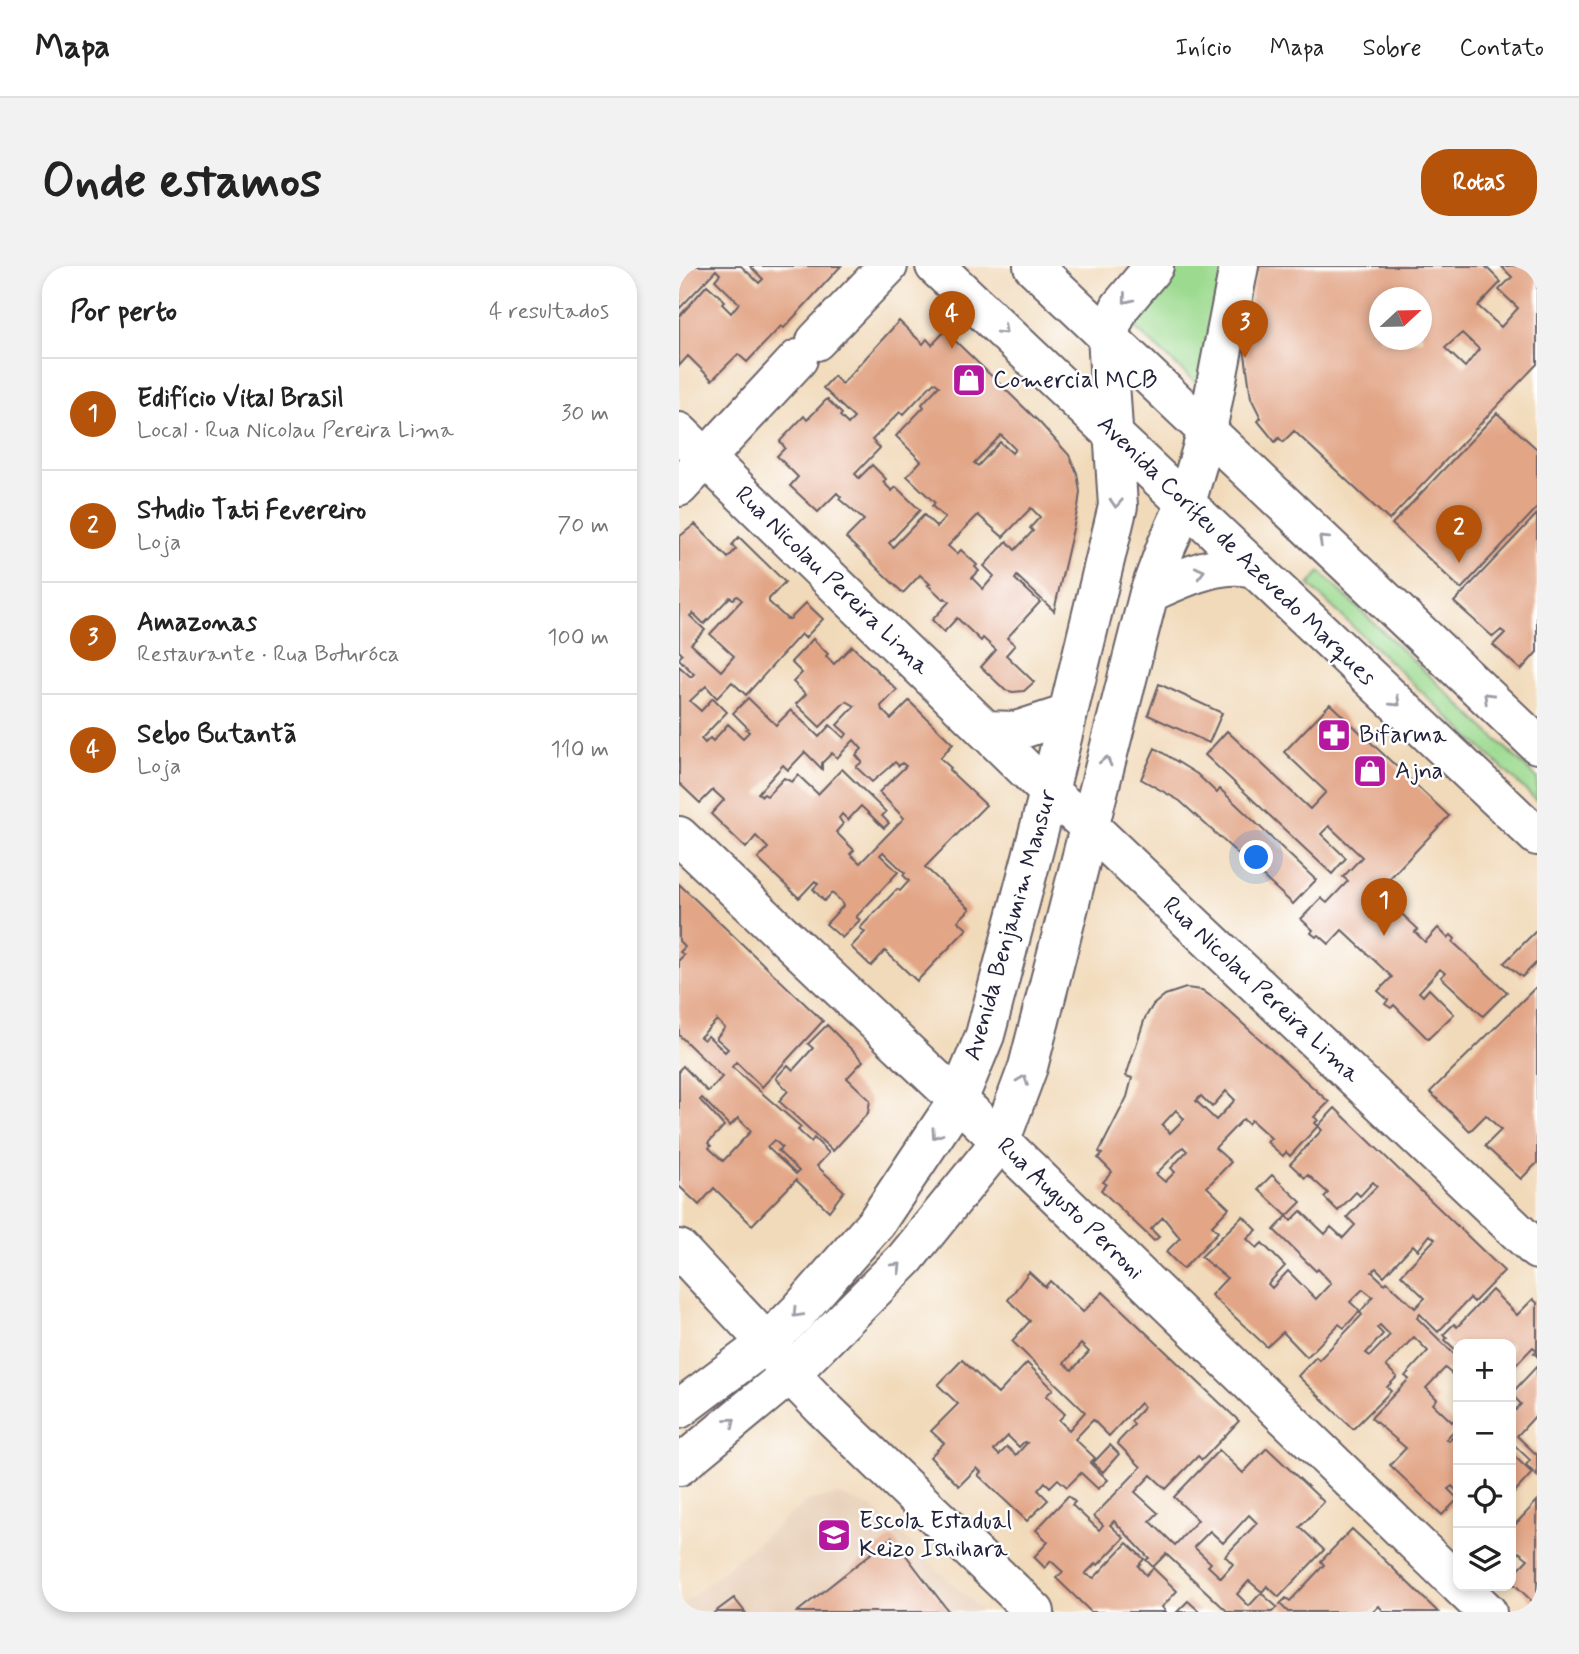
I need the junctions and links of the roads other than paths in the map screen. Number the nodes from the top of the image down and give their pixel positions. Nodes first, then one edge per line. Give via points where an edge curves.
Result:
1 (888, 266) edge
2 (935, 266) edge
3 (1033, 266) edge
4 (1154, 266) edge
5 (1239, 266) edge
6 (1107, 336) junction
7 (1207, 431) junction
8 (679, 432) edge
9 (1114, 435) junction
10 (706, 459) junction
11 (679, 487) edge
12 (1186, 503) junction
13 (1254, 568) junction
14 (1149, 593) junction
15 (1068, 714) junction
16 (985, 730) junction
17 (1537, 744) edge
18 (1049, 792) junction
19 (1090, 827) junction
20 (679, 836) edge
21 (1537, 836) edge
22 (958, 1101) junction
23 (1000, 1142) junction
24 (679, 1249) edge
25 (1537, 1250) edge
26 (767, 1343) junction
27 (790, 1374) junction
28 (679, 1409) edge
29 (679, 1466) edge
30 (1453, 1579) edge
31 (1465, 1591) edge
32 (1035, 1612) edge
33 (1487, 1612) edge

1 - 10 main road
2 -> 9 main road, Avenida Corifeu de Azevedo Marques
3 - 6 main road
4 -> 6 main road via 1120,307
5 - 7 main road, Avenida Benjamim Mansur
6 - 7 main road
6 - 9 main road, Avenida Benjamim Mansur
7 - 12 main road, Avenida Benjamim Mansur
17 -> 7 main road
8 - 10 main road, Rua Nicolau Pereira Lima
9 - 12 main road, Avenida Corifeu de Azevedo Marques
9 -> 15 main road, Avenida Benjamim Mansur via 1118,506
10 - 11 main road
10 - 16 main road, Rua Nicolau Pereira Lima
12 - 13 main road, Avenida Corifeu de Azevedo Marques
12 - 14 main road, Avenida Benjamim Mansur
14 -> 13 main road via 1192,574 1239,564
13 -> 21 main road, Avenida Corifeu de Azevedo Marques
19 -> 14 main road, Avenida Benjamim Mansur
15 - 16 main road via 1016,731
15 - 18 main road, Avenida Benjamim Mansur
16 - 18 main road, Rua Nicolau Pereira Lima
18 - 19 main road, Rua Nicolau Pereira Lima
18 - 22 main road, Avenida Benjamim Mansur via 985,1035
23 -> 19 main road, Avenida Benjamim Mansur via 1028,1067
19 - 25 main road, Rua Nicolau Pereira Lima
20 - 22 main road, Rua Augusto Perroni
22 - 23 main road, Rua Augusto Perroni
22 -> 26 main road, Avenida Benjamim Mansur via 876,1223
27 -> 23 main road, Avenida Benjamim Mansur via 905,1259
23 - 30 main road, Rua Augusto Perroni
24 - 26 main road
26 - 27 main road
26 - 28 main road, Avenida Benjamim Mansur
29 -> 27 main road, Avenida Benjamim Mansur
27 - 32 main road
31 - 33 main road, Rua Augusto Perroni

